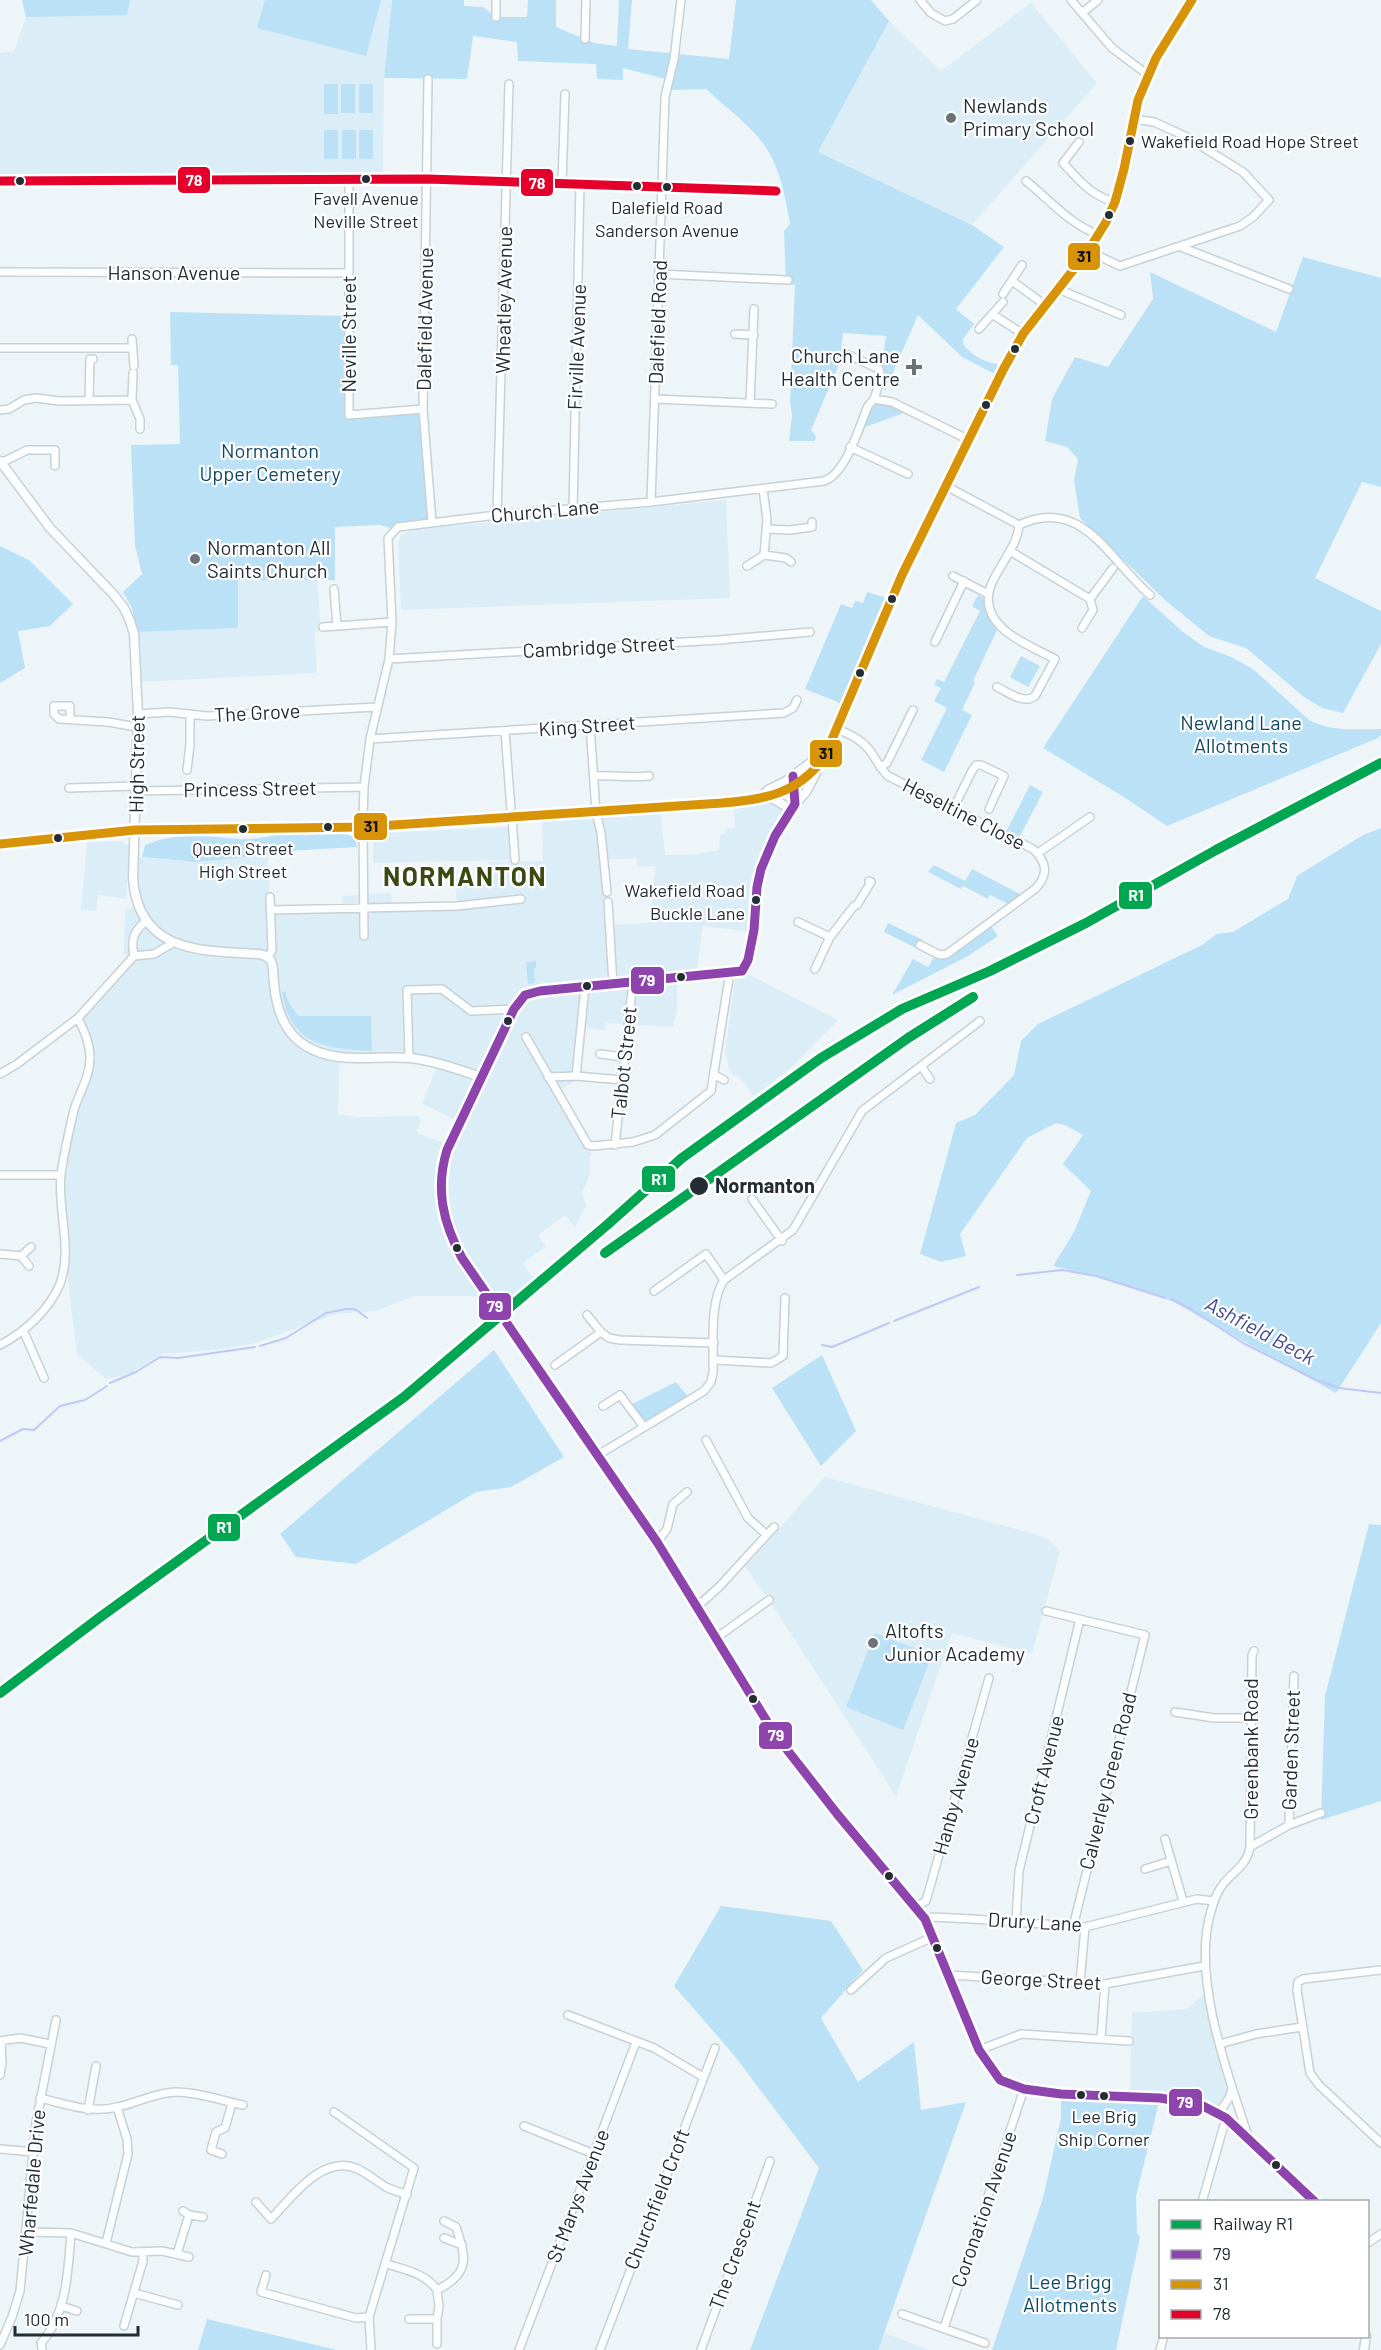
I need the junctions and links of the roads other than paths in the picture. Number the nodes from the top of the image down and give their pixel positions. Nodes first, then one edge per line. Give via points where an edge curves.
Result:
1 (496, 0) edge
2 (586, 0) edge
3 (681, 0) edge
4 (920, 0) edge
5 (978, 0) edge
6 (1071, 0) edge
7 (1098, 0) edge
8 (1192, 0) edge
9 (1082, 13) junction
10 (495, 17) dead end
11 (585, 39) dead end
12 (1148, 75) junction
13 (428, 79) dead end
14 (508, 84) dead end
15 (565, 94) dead end
16 (1133, 119) junction
17 (1079, 142) dead end
18 (349, 178) junction
19 (428, 178) junction
20 (0, 181) edge
21 (506, 181) junction
22 (1026, 181) dead end
23 (562, 183) junction
24 (580, 184) junction
25 (662, 187) junction
26 (776, 191) dead end
27 (1115, 202) junction
28 (1099, 235) junction
29 (1181, 247) junction
30 (1088, 250) junction
31 (1022, 265) dead end
32 (0, 272) edge
33 (348, 273) junction
34 (659, 274) junction
35 (788, 280) dead end
36 (1012, 281) junction
37 (1058, 289) junction
38 (1289, 289) dead end
39 (1045, 305) junction
40 (754, 309) dead end
41 (992, 315) junction
42 (1121, 315) dead end
43 (979, 329) dead end
44 (735, 334) dead end
45 (1023, 334) junction
46 (753, 335) junction
47 (132, 339) dead end
48 (0, 348) edge
49 (133, 348) junction
50 (844, 352) dead end
51 (93, 359) dead end
52 (656, 399) junction
53 (874, 399) junction
54 (89, 400) junction
55 (132, 400) junction
56 (750, 403) junction
57 (772, 404) dead end
58 (423, 409) junction
59 (0, 410) edge
60 (140, 429) dead end
61 (967, 439) junction
62 (850, 447) junction
63 (1, 462) edge
64 (55, 466) dead end
65 (908, 474) dead end
66 (944, 485) junction
67 (763, 489) junction
68 (651, 502) junction
69 (573, 510) junction
70 (498, 515) junction
71 (432, 522) junction
72 (812, 522) dead end
73 (1019, 525) junction
74 (766, 529) junction
75 (1010, 551) junction
76 (764, 555) junction
77 (791, 562) dead end
78 (747, 566) dead end
79 (1108, 572) dead end
80 (954, 576) dead end
81 (964, 581) junction
82 (334, 589) dead end
83 (988, 594) junction
84 (1150, 595) dead end
85 (1090, 599) junction
86 (392, 622) junction
87 (338, 626) junction
88 (1085, 626) dead end
89 (322, 627) dead end
90 (810, 632) dead end
91 (935, 642) dead end
92 (389, 659) junction
93 (997, 687) dead end
94 (797, 700) dead end
95 (376, 707) junction
96 (913, 710) dead end
97 (138, 714) junction
98 (190, 714) junction
99 (70, 719) dead end
100 (591, 725) junction
101 (137, 727) junction
102 (837, 729) junction
103 (505, 731) junction
104 (370, 739) junction
105 (826, 751) junction
106 (818, 767) junction
107 (880, 767) junction
108 (187, 770) dead end
109 (595, 776) junction
110 (650, 777) dead end
111 (790, 783) junction
112 (364, 787) junction
113 (69, 788) dead end
114 (136, 788) junction
115 (765, 797) junction
116 (791, 809) junction
117 (953, 809) junction
118 (989, 809) dead end
119 (596, 812) junction
120 (511, 813) junction
121 (1090, 817) dead end
122 (363, 823) junction
123 (135, 830) junction
124 (0, 844) edge
125 (1038, 853) junction
126 (515, 860) dead end
127 (868, 881) dead end
128 (607, 892) dead end
129 (270, 897) dead end
130 (522, 899) dead end
131 (608, 902) dead end
132 (364, 907) junction
133 (270, 910) junction
134 (146, 921) junction
135 (798, 921) dead end
136 (364, 936) dead end
137 (830, 937) junction
138 (173, 943) junction
139 (920, 945) dead end
140 (134, 956) junction
141 (268, 957) junction
142 (815, 969) dead end
143 (730, 972) junction
144 (633, 982) junction
145 (613, 984) junction
146 (585, 987) junction
147 (514, 1009) junction
148 (78, 1018) junction
149 (980, 1022) dead end
150 (526, 1037) dead end
151 (600, 1054) dead end
152 (624, 1057) junction
153 (409, 1058) junction
154 (921, 1066) junction
155 (0, 1074) edge
156 (715, 1075) junction
157 (576, 1076) junction
158 (481, 1077) junction
159 (548, 1077) junction
160 (930, 1079) dead end
161 (622, 1080) junction
162 (724, 1080) dead end
163 (615, 1144) junction
164 (0, 1175) edge
165 (61, 1175) junction
166 (752, 1199) dead end
167 (782, 1241) junction
168 (31, 1247) dead end
169 (0, 1254) edge
170 (21, 1256) junction
171 (29, 1266) dead end
172 (724, 1280) junction
173 (654, 1292) dead end
174 (785, 1298) dead end
175 (587, 1316) dead end
176 (23, 1330) junction
177 (600, 1332) junction
178 (714, 1343) junction
179 (0, 1345) edge
180 (714, 1360) junction
181 (555, 1365) dead end
182 (44, 1378) dead end
183 (603, 1406) dead end
184 (644, 1427) junction
185 (706, 1440) dead end
186 (598, 1455) junction
187 (687, 1492) dead end
188 (774, 1527) dead end
189 (767, 1535) junction
190 (657, 1542) junction
191 (769, 1600) dead end
192 (698, 1606) junction
193 (1046, 1611) dead end
194 (1080, 1619) junction
195 (716, 1638) junction
196 (1254, 1651) dead end
197 (1294, 1676) dead end
198 (989, 1678) dead end
199 (1175, 1712) dead end
200 (1251, 1718) junction
201 (1320, 1813) dead end
202 (1289, 1825) junction
203 (1165, 1839) dead end
204 (1251, 1847) junction
205 (1171, 1861) junction
206 (1145, 1869) dead end
207 (1214, 1901) junction
208 (1183, 1902) junction
209 (915, 1907) junction
210 (925, 1919) junction
211 (1016, 1921) junction
212 (1073, 1926) junction
213 (1085, 1928) junction
214 (933, 1936) junction
215 (1204, 1966) junction
216 (1381, 1970) edge
217 (948, 1975) junction
218 (1080, 1983) junction
219 (1106, 1984) junction
220 (851, 1990) dead end
221 (568, 2015) dead end
222 (56, 2020) dead end
223 (1302, 2028) junction
224 (1101, 2039) junction
225 (0, 2041) edge
226 (1129, 2041) dead end
227 (636, 2042) junction
228 (50, 2044) junction
229 (1220, 2044) junction
230 (715, 2048) dead end
231 (980, 2050) junction
232 (96, 2066) dead end
233 (0, 2075) edge
234 (703, 2077) junction
235 (1024, 2089) junction
236 (1232, 2090) junction
237 (40, 2098) junction
238 (232, 2103) junction
239 (243, 2105) dead end
240 (117, 2107) junction
241 (88, 2110) junction
242 (334, 2112) dead end
243 (1222, 2115) junction
244 (524, 2126) dead end
245 (1249, 2139) junction
246 (1381, 2143) edge
247 (0, 2149) edge
248 (33, 2152) junction
249 (222, 2154) dead end
250 (594, 2154) junction
251 (770, 2161) dead end
252 (407, 2195) junction
253 (1202, 2200) edge
254 (1313, 2200) edge
255 (256, 2202) dead end
256 (203, 2217) dead end
257 (444, 2221) dead end
258 (28, 2232) junction
259 (71, 2233) junction
260 (444, 2238) dead end
261 (105, 2243) junction
262 (462, 2245) junction
263 (143, 2252) junction
264 (177, 2254) junction
265 (189, 2257) dead end
266 (387, 2264) junction
267 (266, 2275) dead end
268 (437, 2290) junction
269 (134, 2293) junction
270 (178, 2305) dead end
271 (61, 2307) junction
272 (77, 2311) dead end
273 (902, 2314) dead end
274 (369, 2317) junction
275 (409, 2319) dead end
276 (437, 2319) junction
277 (124, 2326) dead end
278 (944, 2328) junction
279 (985, 2343) dead end
280 (40, 2344) dead end
281 (437, 2344) dead end
282 (0, 2345) edge
283 (371, 2350) edge
284 (519, 2350) edge
285 (600, 2350) edge
286 (700, 2350) edge

1 - 10 street
2 - 11 street
3 - 25 street, Dalefield Road via 665,97
4 - 5 street via 945,21
6 - 9 street
7 - 9 street
8 - 12 street
9 - 12 street via 1112,48
12 - 16 street
13 - 19 street, Dalefield Avenue
14 - 21 street, Wheatley Avenue
15 - 23 street
16 - 27 street
16 - 29 street via 1154,122 1185,136 1243,172 1269,200 1240,226
17 - 27 street via 1063,163 1099,197
18 - 19 street
18 - 20 street
18 - 33 street, Neville Street
19 - 21 street
19 - 58 street, Dalefield Avenue
21 - 23 street
21 - 70 street, Wheatley Avenue
22 - 28 street via 1065,216
23 - 24 street
24 - 25 street
24 - 69 street, Firville Avenue
25 - 26 street
25 - 34 street, Dalefield Road
27 - 28 street
28 - 30 street
29 - 30 street via 1120,266
29 - 38 street
30 - 37 street
31 - 36 street
32 - 33 street, Hanson Avenue
33 - 58 street, Neville Street via 349,415
34 - 35 street
34 - 52 street, Dalefield Road
36 - 39 street
36 - 41 street
37 - 39 street
37 - 42 street
39 - 45 street
40 - 46 street
41 - 43 street
41 - 45 street
44 - 46 street
45 - 61 street
46 - 56 street
47 - 49 street
48 - 49 street
49 - 55 street
50 - 53 street, Church Lane via 879,369 881,378
51 - 54 street
52 - 56 street
52 - 68 street, Dalefield Road
53 - 61 street via 892,402
53 - 62 street, Church Lane
54 - 55 street
54 - 59 street via 29,398 14,408
55 - 60 street
56 - 57 street
58 - 71 street, Dalefield Avenue
61 - 66 street
62 - 65 street
62 - 67 street, Church Lane via 840,471 830,479
63 - 64 street via 27,450 55,450
63 - 97 street, High Street via 50,528 124,608 134,634
66 - 73 street
66 - 102 street
67 - 68 street, Church Lane
67 - 74 street
68 - 69 street, Church Lane
69 - 70 street, Church Lane
70 - 71 street, Church Lane
71 - 86 street, Church Lane via 401,525 390,535
72 - 74 street via 812,527 802,529
73 - 75 street
73 - 84 street via 1056,518 1084,527
74 - 76 street
75 - 83 street
75 - 85 street
76 - 77 street
76 - 78 street
79 - 85 street
80 - 81 street
81 - 83 street
81 - 91 street
82 - 87 street
83 - 93 street via 997,624 1055,659 1031,700
85 - 88 street via 1093,610
86 - 87 street
86 - 92 street, Church Lane
87 - 89 street
90 - 92 street, Cambridge Street
92 - 95 street, Church Lane
94 - 100 street, King Street via 784,713
95 - 98 street, The Grove
95 - 104 street, Church Lane
96 - 107 street via 886,763
97 - 98 street, The Grove
97 - 101 street, High Street
98 - 108 street
99 - 101 street
100 - 103 street, King Street
100 - 109 street
101 - 114 street, High Street
102 - 105 street
102 - 107 street, Heseltine Close via 855,736
103 - 104 street, King Street
103 - 120 street
104 - 112 street, Church Lane
105 - 106 street
105 - 111 street
106 - 111 street
106 - 116 street via 816,776
107 - 117 street, Heseltine Close via 888,776
109 - 110 street
109 - 119 street
111 - 115 street via 768,790
111 - 116 street
112 - 114 street, Princess Street
112 - 122 street, Church Lane
113 - 114 street, Princess Street
114 - 123 street, High Street
115 - 116 street
115 - 119 street
116 - 143 street via 761,869 748,960 742,971
117 - 118 street via 975,765 981,765 1004,776
117 - 125 street, Heseltine Close
119 - 120 street
119 - 128 street
120 - 122 street
120 - 126 street
121 - 125 street
122 - 123 street
122 - 132 street, Church Lane
123 - 124 street
123 - 134 street, High Street via 134,892
125 - 139 street, Heseltine Close via 1046,866 1035,889 947,954 940,955
127 - 137 street via 871,882 857,905
129 - 133 street
130 - 132 street via 458,906
131 - 145 street
132 - 133 street
132 - 136 street, Church Lane
133 - 141 street via 272,950
134 - 138 street, High Street
134 - 140 street via 132,939
135 - 137 street
137 - 142 street
138 - 140 street via 154,954
138 - 141 street, High Street via 195,950
140 - 148 street
141 - 153 street via 273,965 278,1010 288,1030 303,1045 334,1056
143 - 144 street
143 - 156 street
144 - 145 street
144 - 152 street, Talbot Street
145 - 146 street
146 - 147 street via 530,993
146 - 157 street
147 - 153 street via 471,1011 442,988 407,990
147 - 158 street
148 - 155 street
148 - 165 street via 88,1040 89,1072 75,1108
149 - 154 street
150 - 159 street
151 - 152 street
152 - 161 street, Talbot Street
153 - 158 street via 439,1062
154 - 160 street
154 - 167 street via 862,1111 793,1230
156 - 162 street
156 - 163 street via 708,1095 655,1135
157 - 159 street
157 - 161 street
158 - 186 street via 443,1162 446,1223 462,1258
159 - 163 street via 588,1145
161 - 163 street, Talbot Street
164 - 165 street
165 - 176 street via 65,1244 61,1281 45,1310
166 - 167 street
167 - 172 street
168 - 170 street
169 - 170 street
170 - 171 street
172 - 173 street via 706,1254
172 - 178 street via 717,1290
174 - 180 street via 783,1356 771,1363
175 - 177 street
176 - 179 street
176 - 182 street
177 - 178 street via 620,1340
177 - 181 street
178 - 180 street
180 - 184 street via 711,1383 704,1391
183 - 184 street via 620,1395
184 - 186 street
185 - 189 street via 748,1518
186 - 190 street
187 - 190 street via 683,1501 673,1504 667,1529
188 - 189 street
189 - 192 street
190 - 192 street
191 - 195 street
192 - 195 street
193 - 194 street
194 - 211 street, Croft Avenue via 1019,1871
194 - 212 street, Calverley Green Road via 1145,1635
195 - 209 street via 797,1765
196 - 200 street, Greenbank Road
197 - 202 street, Garden Street
198 - 209 street, Hanby Avenue via 926,1901
199 - 200 street
200 - 204 street, Greenbank Road
201 - 202 street
202 - 204 street
203 - 205 street
204 - 207 street via 1246,1860 1224,1882
205 - 206 street
205 - 208 street
207 - 208 street, Drury Lane
207 - 215 street via 1205,1933
208 - 213 street, Drury Lane
209 - 210 street
210 - 211 street, Drury Lane
210 - 214 street
211 - 212 street, Drury Lane
212 - 213 street, Drury Lane
213 - 218 street
214 - 217 street
214 - 220 street via 886,1958
215 - 219 street, George Street
215 - 229 street
216 - 223 street via 1298,1982
217 - 218 street, George Street
217 - 231 street
218 - 219 street, George Street
219 - 224 street
221 - 227 street
222 - 228 street, Wharfedale Drive
223 - 229 street
223 - 246 street via 1310,2073
224 - 226 street
224 - 231 street via 1021,2034
225 - 228 street via 20,2038
225 - 233 street
227 - 234 street via 668,2055
227 - 250 street, St Marys Avenue
228 - 237 street, Wharfedale Drive
229 - 236 street
230 - 234 street, Churchfield Croft
231 - 235 street via 1000,2080
232 - 241 street
234 - 285 street, Churchfield Croft
235 - 243 street via 1188,2101
235 - 278 street, Coronation Avenue
236 - 243 street
236 - 245 street
237 - 241 street
237 - 248 street, Wharfedale Drive
238 - 239 street
238 - 240 street via 175,2092
238 - 249 street via 225,2128 216,2132 211,2150
240 - 241 street
240 - 261 street via 129,2154
242 - 252 street via 414,2168
243 - 245 street
243 - 253 street
244 - 250 street
245 - 254 street
247 - 248 street
248 - 258 street, Wharfedale Drive
250 - 284 street, St Marys Avenue
251 - 286 street, The Crescent
252 - 255 street via 357,2169 334,2167 313,2177 271,2218
252 - 266 street
256 - 264 street via 186,2213
257 - 262 street via 456,2227
258 - 259 street
258 - 282 street, Wharfedale Drive via 20,2291
259 - 261 street
259 - 271 street
260 - 262 street
261 - 263 street
262 - 268 street via 461,2272
263 - 264 street
263 - 269 street
264 - 265 street
266 - 268 street via 419,2274
266 - 274 street
267 - 274 street via 261,2292 356,2318
268 - 276 street
269 - 270 street
269 - 277 street
271 - 272 street
271 - 280 street
273 - 278 street
274 - 283 street
275 - 276 street
276 - 281 street
278 - 279 street

